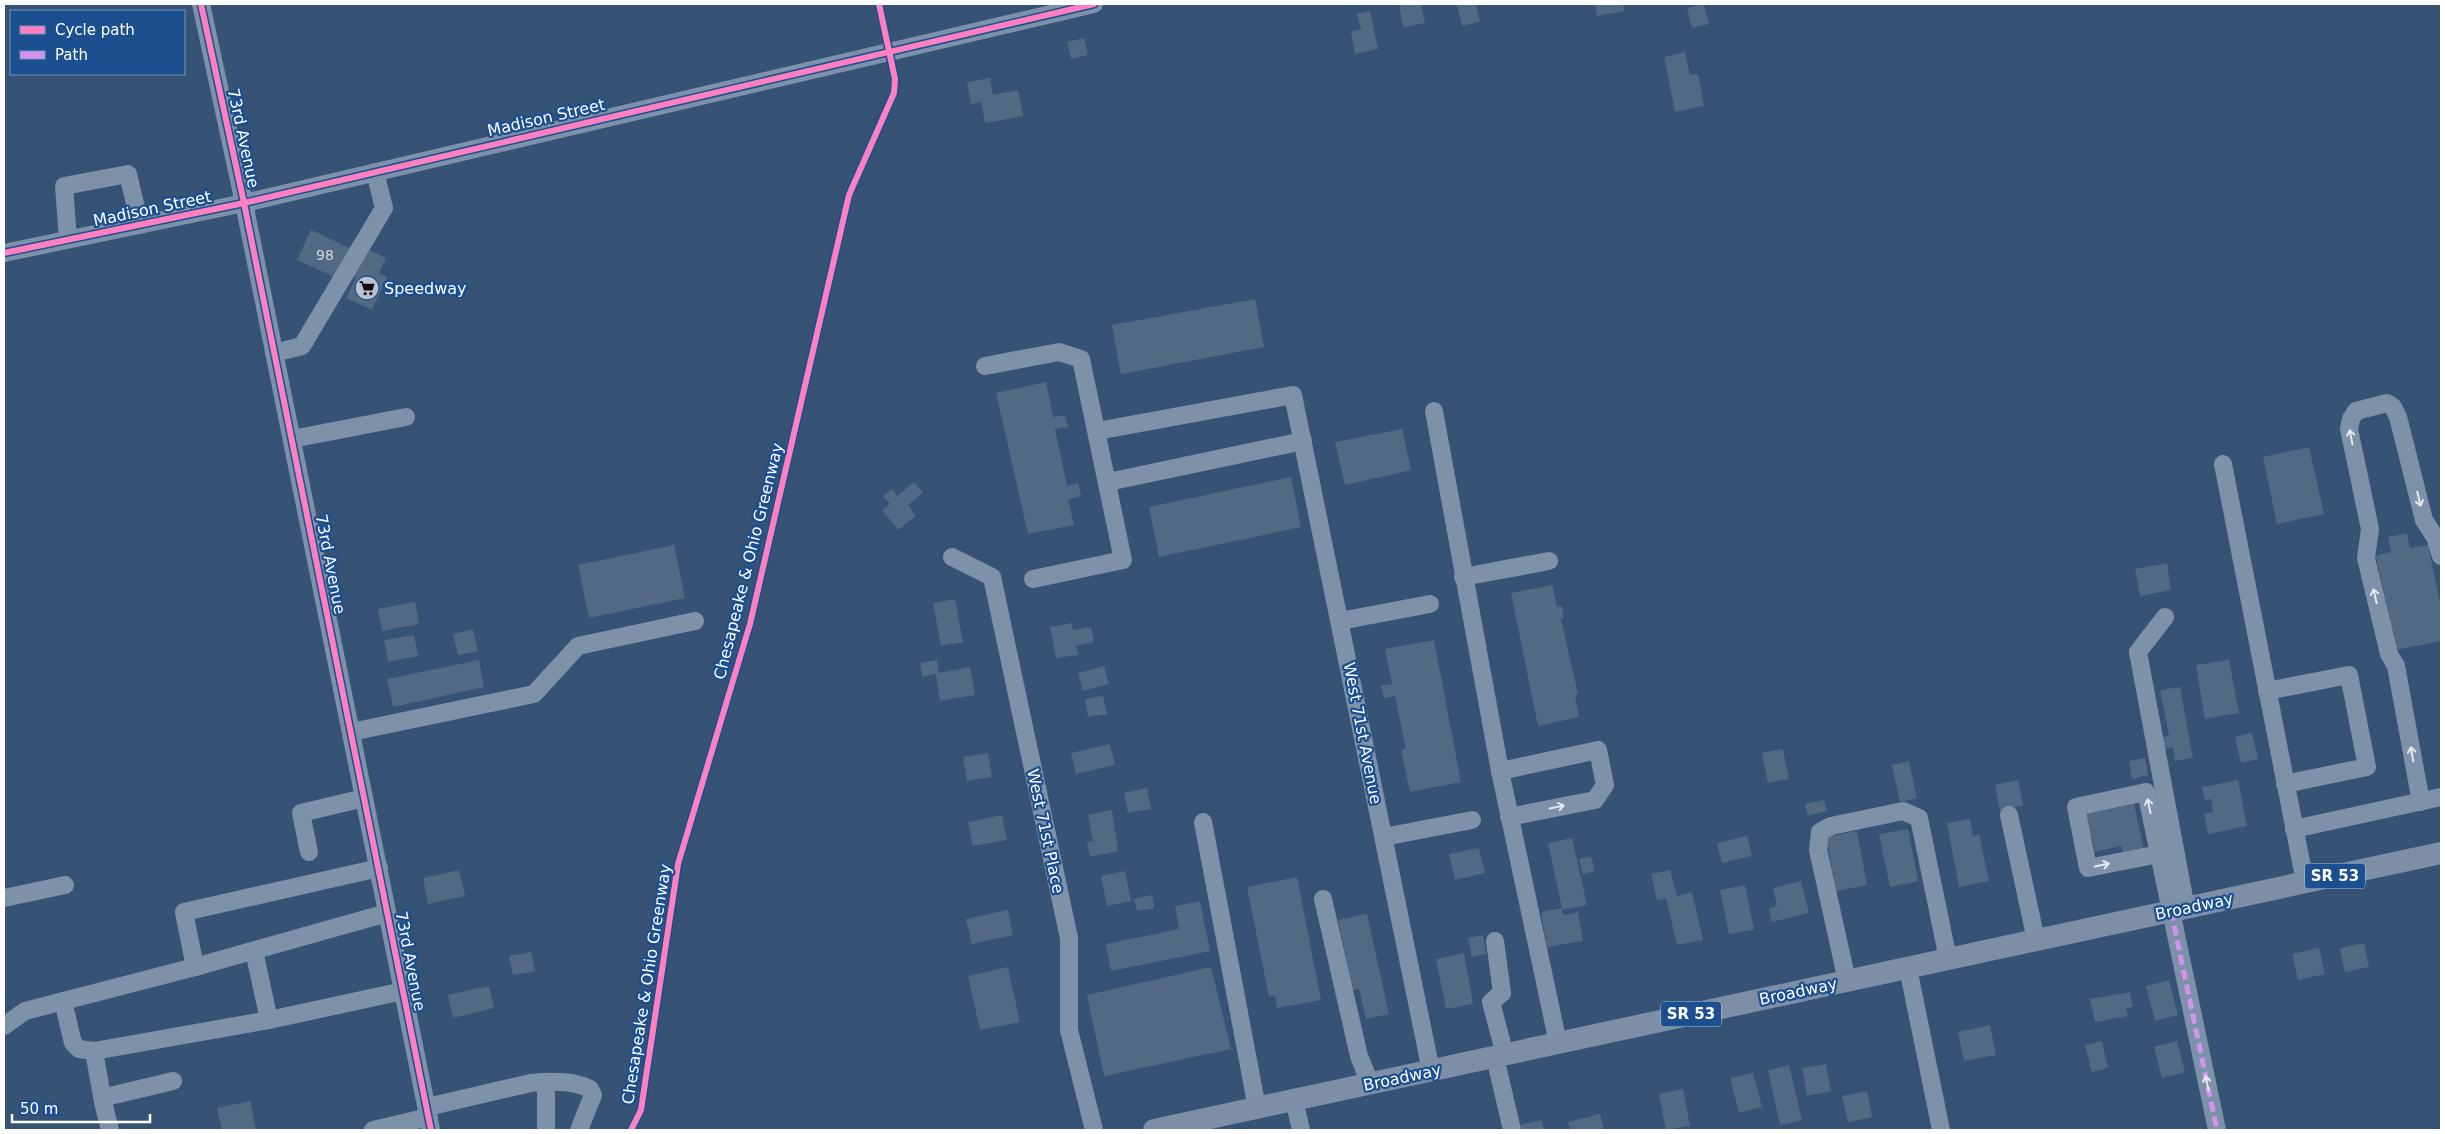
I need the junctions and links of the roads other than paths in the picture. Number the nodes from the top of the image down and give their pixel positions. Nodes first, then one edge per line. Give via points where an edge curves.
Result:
1 (201, 4) edge
2 (1094, 4) edge
3 (375, 172) junction
4 (244, 203) junction
5 (140, 225) junction
6 (68, 239) junction
7 (4, 254) edge
8 (274, 353) junction
9 (985, 366) dead end
10 (1434, 410) dead end
11 (406, 417) dead end
12 (1097, 431) junction
13 (292, 439) junction
14 (1303, 441) junction
15 (2223, 464) dead end
16 (1108, 482) junction
17 (2441, 556) edge
18 (952, 557) dead end
19 (1548, 560) dead end
20 (1463, 578) junction
21 (1033, 579) dead end
22 (1430, 604) dead end
23 (2165, 617) dead end
24 (695, 621) dead end
25 (1340, 621) junction
26 (2267, 692) junction
27 (351, 732) junction
28 (1500, 771) junction
29 (2285, 784) junction
30 (2441, 797) edge
31 (364, 798) junction
32 (2421, 802) junction
33 (2009, 815) dead end
34 (1509, 817) junction
35 (1472, 820) dead end
36 (1203, 822) dead end
37 (2294, 829) junction
38 (1384, 837) junction
39 (309, 852) dead end
40 (2441, 853) edge
41 (2159, 854) junction
42 (378, 868) junction
43 (2304, 882) junction
44 (65, 885) dead end
45 (4, 898) edge
46 (1323, 900) dead end
47 (2178, 909) junction
48 (387, 912) junction
49 (2036, 940) junction
50 (1496, 941) dead end
51 (254, 950) junction
52 (1948, 959) junction
53 (195, 967) junction
54 (1908, 968) junction
55 (1847, 981) junction
56 (403, 991) junction
57 (63, 1001) junction
58 (268, 1020) junction
59 (4, 1026) edge
60 (1558, 1043) junction
61 (94, 1051) junction
62 (1500, 1056) junction
63 (1431, 1071) junction
64 (173, 1081) dead end
65 (546, 1082) junction
66 (1370, 1084) junction
67 (1294, 1100) junction
68 (103, 1102) junction
69 (1257, 1108) junction
70 (429, 1118) edge
71 (396, 1128) edge
72 (110, 1130) edge
73 (373, 1130) edge
74 (546, 1130) edge
75 (579, 1130) edge
76 (1094, 1130) edge
77 (1154, 1130) edge
78 (1301, 1130) edge
79 (1512, 1130) edge
80 (1941, 1130) edge
81 (2217, 1130) edge

1 - 4 street, 73rd Avenue
2 - 3 street, Madison Street
3 - 4 street, Madison Street
3 - 8 street via 384,208 302,346
4 - 5 street, Madison Street
4 - 8 street, 73rd Avenue
5 - 6 street, Madison Street
5 - 6 street via 128,174 64,186
6 - 7 street, Madison Street
8 - 13 street, 73rd Avenue
9 - 12 street via 1059,352 1081,359
10 - 20 street
11 - 13 street
12 - 14 street, West 71st Avenue via 1293,395
12 - 16 street
13 - 27 street, 73rd Avenue
14 - 16 street
14 - 25 street, West 71st Avenue
15 - 26 street
16 - 21 street via 1123,560
32 -> 17 street via 2396,666 2389,654 2366,558 2370,529 2349,429 2356,411 2387,403 2393,407 2424,520 2435,537
18 - 76 street, West 71st Place via 992,576 1069,938 1069,1030
19 - 20 street
20 - 28 street
22 - 25 street
23 - 47 street via 2138,652
24 - 27 street via 578,646 534,694
25 - 38 street, West 71st Avenue
26 - 29 street
26 - 29 street via 2349,675 2367,767
27 - 31 street, 73rd Avenue
28 - 34 street
34 -> 28 street via 1595,800 1605,785 1598,750
29 - 37 street
30 - 32 street
31 - 39 street via 301,813
31 - 42 street, 73rd Avenue
32 - 37 street
33 - 49 street
34 - 60 street
35 - 38 street
36 - 69 street
37 - 43 street
38 - 63 street, West 71st Avenue
40 - 43 main road, Broadway / SR 53
41 -> 41 street via 2146,792 2076,807 2088,868
41 - 47 street
42 - 48 street, 73rd Avenue
42 - 53 street via 184,912
43 - 47 main road, Broadway / SR 53
44 - 45 street
46 - 66 street via 1360,1056
47 - 49 main road, Broadway / SR 53
81 -> 47 street
48 - 51 street
48 - 56 street, 73rd Avenue
49 - 52 main road, Broadway / SR 53
50 - 62 street via 1502,992 1491,1002
51 - 53 street
51 - 58 street
52 - 54 main road, Broadway / SR 53
52 - 55 street via 1918,818 1902,811 1831,826 1820,832 1818,850
53 - 57 street
54 - 55 main road, Broadway / SR 53
54 - 80 street
55 - 60 main road, Broadway / SR 53
56 - 58 street
56 - 70 street, 73rd Avenue
57 - 59 street via 25,1010
57 - 61 street via 73,1043 79,1049
58 - 61 street
60 - 62 main road, Broadway / SR 53
61 - 68 street
62 - 63 main road, Broadway / SR 53
62 - 79 street
63 - 66 main road, Broadway / SR 53
64 - 68 street via 110,1096
65 - 70 street via 531,1083
65 - 74 street
65 - 75 street via 590,1089 593,1095
66 - 67 main road, Broadway / SR 53
67 - 69 main road, Broadway / SR 53
67 - 78 street
68 - 72 street
69 - 77 main road, Broadway / SR 53
70 - 71 street
71 - 73 street

